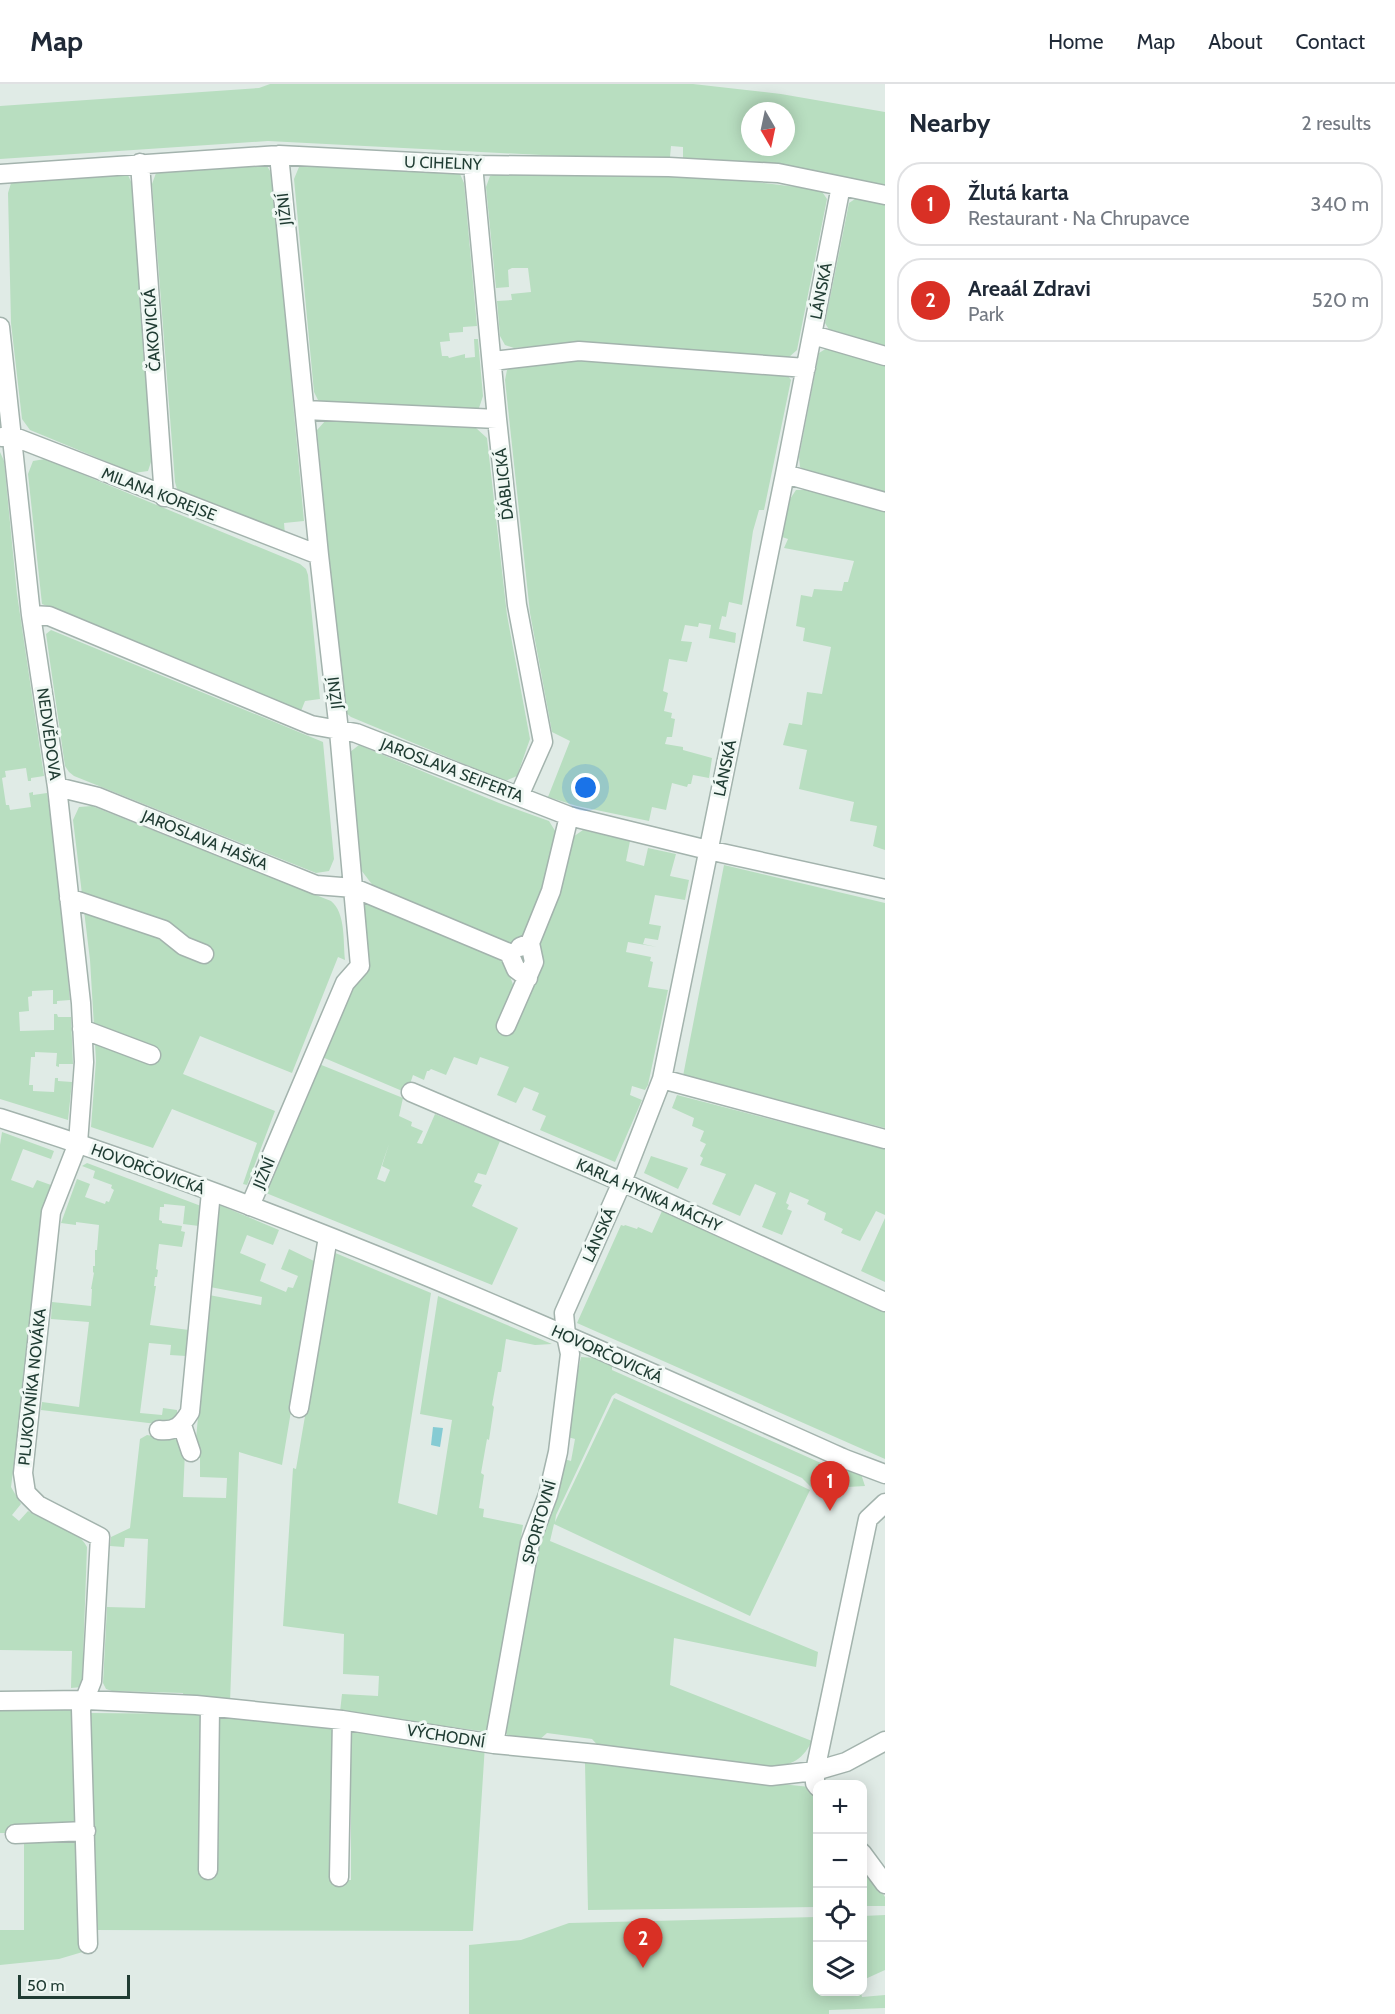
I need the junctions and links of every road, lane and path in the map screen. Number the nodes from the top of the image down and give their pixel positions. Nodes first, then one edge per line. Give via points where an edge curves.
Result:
1 (279, 155) junction
2 (140, 163) junction
3 (473, 165) junction
4 (0, 174) edge
5 (841, 186) junction
6 (885, 195) edge
7 (0, 327) edge
8 (813, 335) junction
9 (885, 356) edge
10 (493, 361) junction
11 (806, 368) junction
12 (304, 410) junction
13 (497, 419) junction
14 (6, 437) edge
15 (786, 474) junction
16 (164, 497) junction
17 (885, 502) edge
18 (319, 555) junction
19 (31, 615) junction
20 (339, 731) junction
21 (57, 787) junction
22 (519, 796) junction
23 (568, 816) junction
24 (708, 850) junction
25 (354, 888) junction
26 (885, 889) edge
27 (69, 898) junction
28 (530, 943) junction
29 (509, 953) junction
30 (204, 954) dead end
31 (528, 978) junction
32 (506, 1026) dead end
33 (82, 1029) junction
34 (152, 1055) dead end
35 (662, 1079) junction
36 (411, 1092) dead end
37 (0, 1118) edge
38 (885, 1139) edge
39 (78, 1143) junction
40 (622, 1182) junction
41 (211, 1192) junction
42 (250, 1206) junction
43 (328, 1237) junction
44 (885, 1302) edge
45 (566, 1335) junction
46 (299, 1408) dead end
47 (182, 1425) junction
48 (159, 1430) dead end
49 (191, 1452) dead end
50 (885, 1474) edge
51 (885, 1503) edge
52 (86, 1700) junction
53 (0, 1701) edge
54 (210, 1707) junction
55 (342, 1720) junction
56 (885, 1741) edge
57 (494, 1744) junction
58 (816, 1779) edge
59 (86, 1831) junction
60 (15, 1834) dead end
61 (867, 1860) edge
62 (208, 1870) dead end
63 (339, 1878) dead end
64 (885, 1884) edge
65 (88, 1944) dead end

1 - 2 street, U CIHELNY
1 - 3 street, U CIHELNY
1 - 12 street, JIŽNÍ
2 - 4 street, U CIHELNY
2 - 16 street, ČAKOVICKÁ
3 - 5 street, U CIHELNY via 669,166 778,173
3 - 10 street, ĎÁBLICKÁ
5 - 6 street, U CIHELNY
5 - 8 street, LÁNSKÁ
7 - 14 street, NEDVĚDOVA
8 - 9 street
8 - 11 street, LÁNSKÁ
10 - 11 street via 579,351
10 - 13 street, ĎÁBLICKÁ
11 - 15 street, LÁNSKÁ
12 - 13 street
12 - 18 street, JIŽNÍ
13 - 22 street, ĎÁBLICKÁ via 518,605 543,742
14 - 16 street, MILANA KOREJSE
14 - 19 street, NEDVĚDOVA
15 - 17 street
15 - 24 street, LÁNSKÁ
16 - 18 street, MILANA KOREJSE
18 - 20 street, JIŽNÍ
19 - 20 street, JAROSLAVA SEIFERTA via 49,616 311,725
19 - 21 street, NEDVĚDOVA
20 - 22 street, JAROSLAVA SEIFERTA via 356,733
20 - 25 street, JIŽNÍ
21 - 25 street, JAROSLAVA HAŠKA via 98,797 316,885
21 - 27 street, NEDVĚDOVA
22 - 23 street, JAROSLAVA SEIFERTA
23 - 24 street, JAROSLAVA SEIFERTA
23 - 28 street via 552,891
24 - 26 street, JAROSLAVA SEIFERTA
24 - 35 street, LÁNSKÁ
25 - 29 street, JAROSLAVA HAŠKA
25 - 42 street, JIŽNÍ via 360,966 345,982
27 - 30 street via 164,930 184,946
27 - 33 street, NEDVĚDOVA
28 - 29 street
28 - 31 street via 534,963
29 - 31 street via 516,969
31 - 32 street
33 - 34 street
33 - 39 street, NEDVĚDOVA via 84,1062
35 - 38 street
35 - 40 street, LÁNSKÁ
36 - 40 street, KARLA HYNKA MÁCHY
37 - 39 street, HOVORČOVICKÁ
39 - 41 street, HOVORČOVICKÁ
39 - 52 street, PLUKOVNÍKA NOVÁKA via 51,1212 23,1473 26,1493 38,1504 100,1537 92,1681
40 - 44 street, KARLA HYNKA MÁCHY
40 - 45 street, LÁNSKÁ via 564,1312
41 - 42 street, HOVORČOVICKÁ
41 - 47 street via 190,1412
42 - 43 street, HOVORČOVICKÁ
43 - 45 street, HOVORČOVICKÁ
43 - 46 street
45 - 50 street, HOVORČOVICKÁ
45 - 57 street, SPORTOVNÍ via 570,1354 558,1452 548,1495 530,1543
47 - 48 street via 169,1431
47 - 49 street
51 - 58 street via 868,1519
52 - 53 street, VÝCHODNÍ
52 - 54 street, VÝCHODNÍ
52 - 59 street via 81,1709
54 - 55 street, VÝCHODNÍ
54 - 62 street
55 - 57 street, VÝCHODNÍ
55 - 63 street
56 - 58 street, VÝCHODNÍ
57 - 58 street, VÝCHODNÍ
59 - 60 street
59 - 65 street
61 - 64 street

